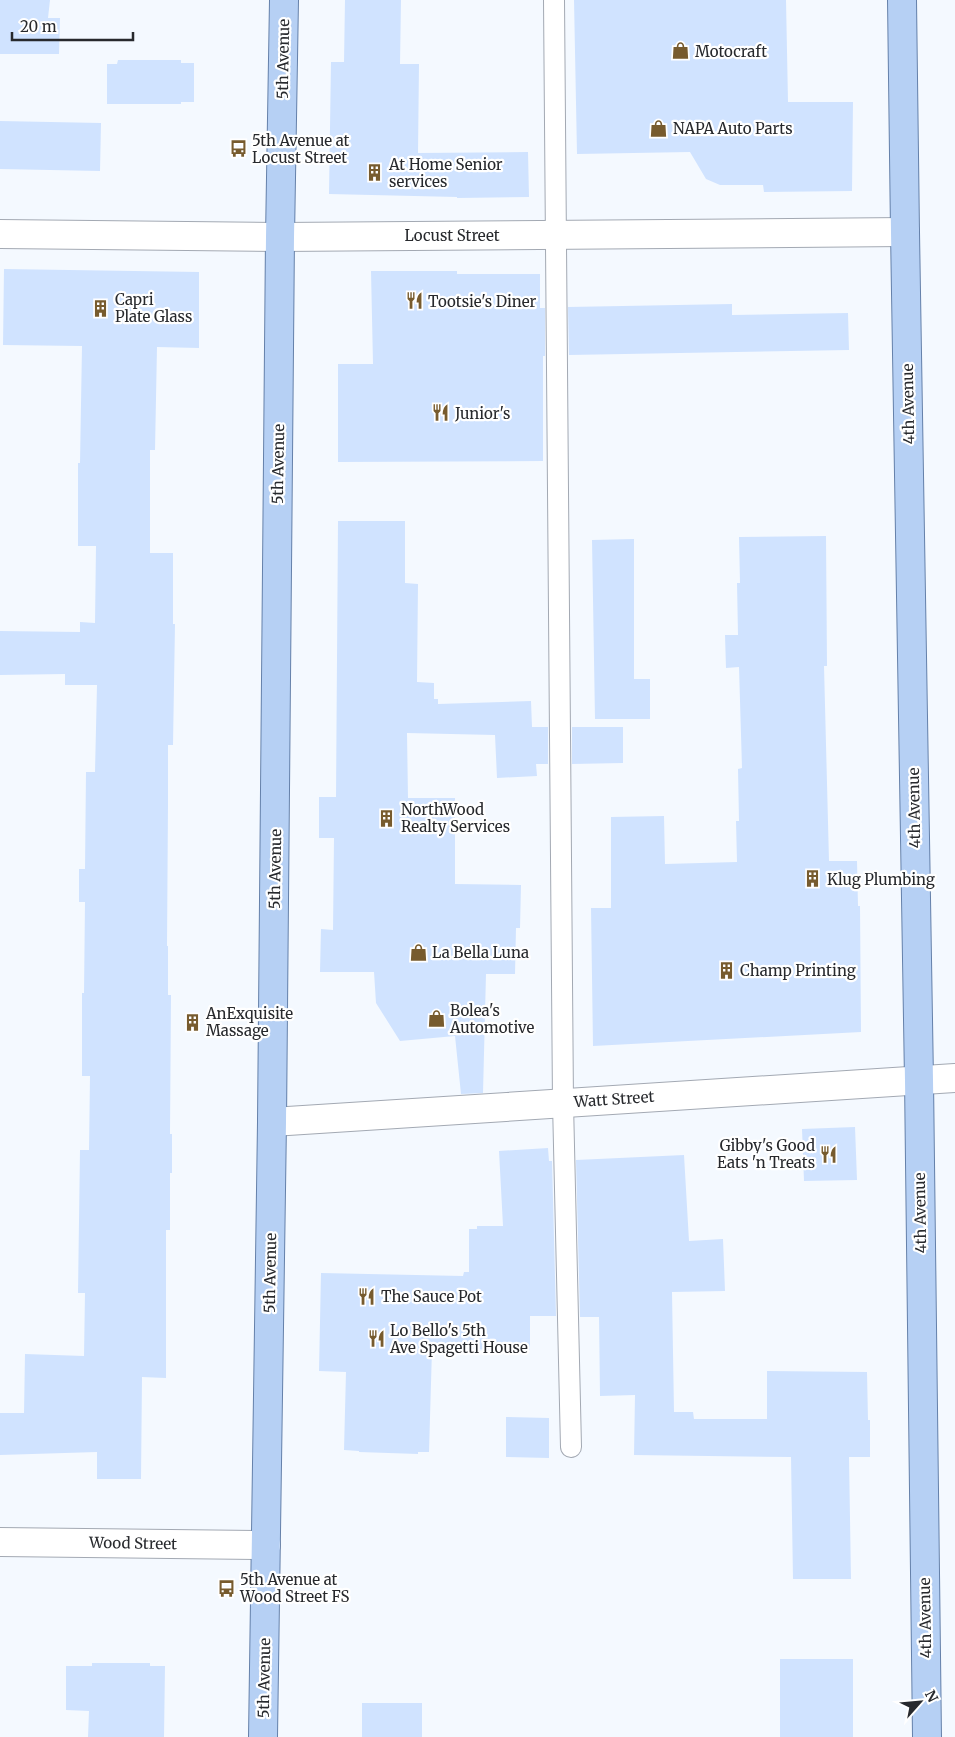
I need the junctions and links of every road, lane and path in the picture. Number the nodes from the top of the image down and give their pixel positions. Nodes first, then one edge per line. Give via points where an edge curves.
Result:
1 (284, 0) edge
2 (554, 0) edge
3 (902, 0) edge
4 (905, 232) junction
5 (0, 234) edge
6 (557, 234) junction
7 (280, 237) junction
8 (955, 1078) edge
9 (919, 1080) junction
10 (563, 1103) junction
11 (272, 1122) junction
12 (571, 1447) dead end
13 (0, 1542) edge
14 (266, 1545) junction
15 (263, 1737) edge
16 (927, 1737) edge

1 - 7 main road, 5th Avenue
2 - 6 lane
3 - 4 main road, 4th Avenue
4 - 6 street, Locust Street
4 - 9 main road, 4th Avenue
5 - 7 street, Locust Street
6 - 7 street, Locust Street
6 - 10 lane
7 - 11 main road, 5th Avenue
8 - 9 street, Watt Street
9 - 10 street, Watt Street
9 - 16 main road, 4th Avenue
10 - 11 street, Watt Street
10 - 12 lane
11 - 14 main road, 5th Avenue
13 - 14 street, Wood Street
14 - 15 main road, 5th Avenue

